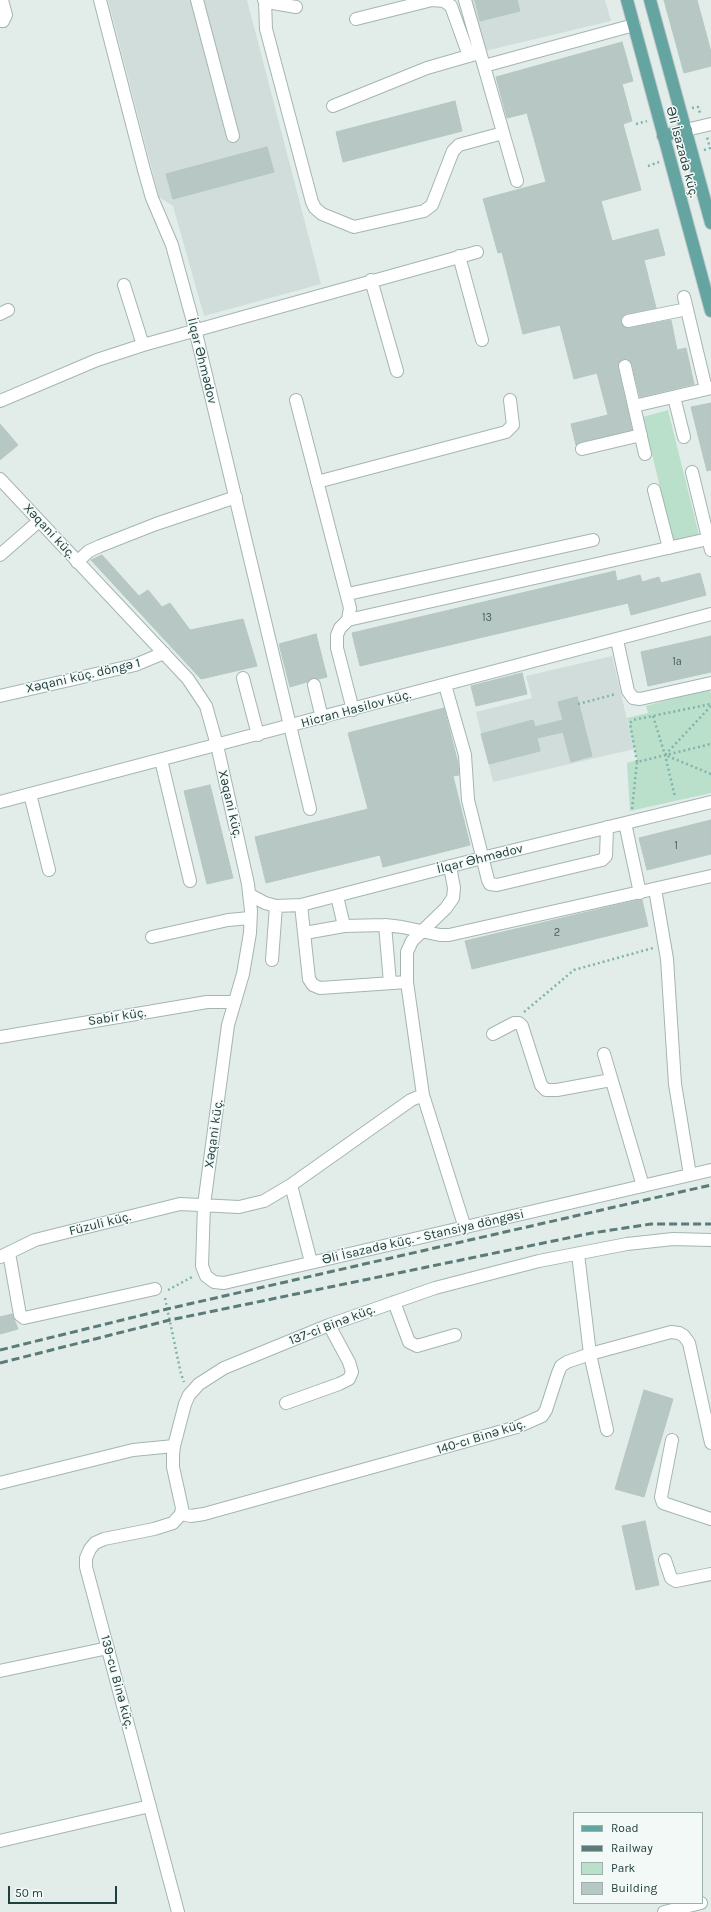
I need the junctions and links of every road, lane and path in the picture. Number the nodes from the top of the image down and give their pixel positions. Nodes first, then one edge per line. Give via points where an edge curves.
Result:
1 (2, 0) edge
2 (100, 0) edge
3 (197, 0) edge
4 (465, 0) edge
5 (627, 0) edge
6 (650, 0) edge
7 (264, 1) edge
8 (296, 7) dead end
9 (356, 19) dead end
10 (0, 21) edge
11 (634, 25) junction
12 (474, 55) junction
13 (484, 66) junction
14 (333, 106) dead end
15 (711, 124) edge
16 (686, 130) junction
17 (503, 133) junction
18 (233, 136) dead end
19 (663, 136) junction
20 (517, 181) dead end
21 (711, 224) edge
22 (477, 252) dead end
23 (459, 256) junction
24 (371, 280) junction
25 (124, 285) dead end
26 (711, 311) edge
27 (628, 321) dead end
28 (195, 329) junction
29 (482, 340) dead end
30 (143, 345) junction
31 (625, 366) dead end
32 (397, 371) dead end
33 (709, 389) edge
34 (674, 397) junction
35 (296, 400) dead end
36 (510, 400) dead end
37 (0, 401) edge
38 (634, 406) junction
39 (641, 435) junction
40 (684, 437) dead end
41 (582, 449) dead end
42 (645, 454) dead end
43 (692, 472) dead end
44 (0, 479) edge
45 (317, 482) junction
46 (654, 490) dead end
47 (236, 497) junction
48 (38, 521) junction
49 (593, 540) dead end
50 (710, 545) edge
51 (668, 548) junction
52 (0, 555) edge
53 (77, 562) junction
54 (348, 594) junction
55 (711, 614) edge
56 (348, 620) junction
57 (617, 640) junction
58 (164, 653) junction
59 (243, 678) dead end
60 (711, 683) edge
61 (314, 685) dead end
62 (446, 685) junction
63 (628, 691) junction
64 (0, 696) edge
65 (578, 704) dead end
66 (711, 705) edge
67 (353, 710) junction
68 (653, 716) junction
69 (322, 718) junction
70 (291, 726) junction
71 (258, 734) junction
72 (711, 744) edge
73 (217, 745) junction
74 (665, 754) junction
75 (161, 760) junction
76 (637, 762) junction
77 (711, 774) edge
78 (30, 794) junction
79 (675, 797) dead end
80 (0, 802) edge
81 (711, 802) edge
82 (310, 809) dead end
83 (627, 822) junction
84 (607, 827) junction
85 (482, 858) junction
86 (450, 866) junction
87 (49, 870) dead end
88 (711, 876) edge
89 (190, 881) dead end
90 (655, 889) junction
91 (640, 893) junction
92 (250, 895) junction
93 (337, 896) junction
94 (301, 905) junction
95 (276, 906) junction
96 (250, 918) junction
97 (385, 925) junction
98 (344, 926) junction
99 (423, 931) junction
100 (305, 932) junction
101 (152, 937) dead end
102 (665, 945) junction
103 (272, 960) dead end
104 (407, 982) junction
105 (390, 983) junction
106 (235, 1002) junction
107 (519, 1023) junction
108 (493, 1034) dead end
109 (0, 1037) edge
110 (604, 1054) dead end
111 (611, 1080) junction
112 (423, 1095) junction
113 (711, 1170) edge
114 (690, 1175) junction
115 (291, 1185) junction
116 (643, 1186) junction
117 (204, 1205) junction
118 (465, 1228) junction
119 (711, 1240) edge
120 (578, 1254) junction
121 (4, 1255) edge
122 (311, 1262) junction
123 (203, 1271) junction
124 (155, 1289) dead end
125 (394, 1302) junction
126 (329, 1325) junction
127 (455, 1335) dead end
128 (590, 1354) junction
129 (189, 1395) junction
130 (286, 1403) dead end
131 (607, 1430) dead end
132 (672, 1440) dead end
133 (711, 1443) edge
134 (174, 1446) junction
135 (0, 1483) edge
136 (181, 1514) junction
137 (711, 1518) edge
138 (665, 1560) dead end
139 (711, 1574) edge
140 (108, 1648) junction
141 (0, 1671) edge
142 (150, 1806) junction
143 (0, 1841) edge
144 (698, 1904) edge
145 (178, 1912) edge
146 (664, 1912) edge

1 - 10 street via 6,15 3,21
2 - 28 street, İlqar Əhmədov via 152,198 172,245
3 - 18 street
4 - 12 street
5 - 11 main road, Əli İsazadə küç.
6 - 16 main road, Əli İsazadə küç.
7 - 8 street
7 - 17 street via 266,29 312,202 314,208 322,214 354,227 424,210 432,205 453,151 459,145
9 - 12 street via 432,0 444,1 451,6
11 - 13 street
11 - 19 main road, Əli İsazadə küç.
12 - 13 street
12 - 14 street via 427,68
13 - 17 street
15 - 16 street
16 - 19 main road
16 - 21 main road, Əli İsazadə küç.
17 - 20 street
19 - 26 main road, Əli İsazadə küç.
22 - 23 street
23 - 24 street
23 - 29 street
24 - 28 street
24 - 32 street
25 - 30 street
27 - 33 street via 686,303
28 - 30 street
28 - 47 street, İlqar Əhmədov
30 - 37 street via 97,360
31 - 38 street
33 - 34 street
34 - 38 street
34 - 40 street
35 - 45 street
36 - 45 street via 513,425 506,432
38 - 39 street
39 - 41 street
39 - 42 street
43 - 50 street
44 - 48 street, Xəqani küç.
45 - 54 street
46 - 51 street
47 - 53 street via 100,546
47 - 70 street, İlqar Əhmədov
48 - 52 street
48 - 53 street, Xəqani küç.
49 - 54 street
50 - 51 street
51 - 56 street
53 - 58 street, Xəqani küç.
54 - 56 street
55 - 57 street, Hicran Hasilov küç.
56 - 67 street via 337,635 337,648
57 - 62 street, Hicran Hasilov küç.
57 - 63 street
58 - 64 street, Xəqani küç. döngə 1 via 135,665
58 - 73 street, Xəqani küç. via 188,679 206,706
59 - 71 street
60 - 63 street via 640,699 633,698
61 - 69 street
62 - 67 street, Hicran Hasilov küç.
62 - 85 street via 465,755 468,800
63 - 65 path
66 - 68 path
66 - 74 path
67 - 69 street, Hicran Hasilov küç.
68 - 74 path
68 - 76 path via 631,721
69 - 70 street, Hicran Hasilov küç.
70 - 71 street, Hicran Hasilov küç.
70 - 82 street, İlqar Əhmədov
71 - 73 street, Hicran Hasilov küç.
72 - 74 path
73 - 75 street, Hicran Hasilov küç.
73 - 92 street, Xəqani küç.
74 - 76 path
74 - 77 path
74 - 79 path
75 - 78 street, Hicran Hasilov küç.
75 - 89 street
76 - 83 path
78 - 80 street, Hicran Hasilov küç.
78 - 87 street
81 - 83 street, İlqar Əhmədov
83 - 84 street, İlqar Əhmədov
83 - 91 street
84 - 85 street, İlqar Əhmədov
84 - 85 street via 606,856 591,863 497,885 490,884
85 - 86 street, İlqar Əhmədov
86 - 93 street, İlqar Əhmədov
86 - 99 street via 453,898
88 - 90 street
90 - 91 street
90 - 102 street
91 - 99 street via 449,935
92 - 95 street, İlqar Əhmədov
92 - 96 street, Xəqani küç.
93 - 94 street, İlqar Əhmədov
93 - 98 street
94 - 95 street, İlqar Əhmədov
94 - 100 street
95 - 103 street
96 - 101 street via 228,920
96 - 106 street, Xəqani küç. via 243,974
97 - 98 street
97 - 99 street
97 - 105 street
98 - 100 street
99 - 104 street via 412,941 407,952
100 - 105 street via 309,979 313,985 320,988
102 - 107 path via 574,970 522,1014
102 - 114 street via 675,1084
104 - 105 street
104 - 112 street
106 - 109 street, Sabir küç. via 207,1002
106 - 117 street, Xəqani küç. via 228,1026
107 - 108 street
107 - 111 street via 541,1085 546,1090
110 - 111 street
111 - 116 street
112 - 115 street, Füzuli küç. via 411,1100
112 - 118 street
113 - 114 street, Əli İsazadə küç. - Stansiya döngəsi
114 - 116 street, Əli İsazadə küç. - Stansiya döngəsi
115 - 117 street, Füzuli küç. via 252,1205 224,1208
115 - 122 street
116 - 118 street, Əli İsazadə küç. - Stansiya döngəsi
117 - 121 street, Füzuli küç. via 180,1204 35,1240
117 - 123 street
118 - 122 street, Əli İsazadə küç. - Stansiya döngəsi
119 - 120 street, 137-ci Binə küç. via 674,1239 627,1244
120 - 125 street, 137-ci Binə küç. via 479,1276
120 - 128 street
121 - 124 street via 20,1315 24,1318
122 - 123 street, Əli İsazadə küç. - Stansiya döngəsi via 224,1283 210,1280
123 - 129 path via 169,1288 164,1297 181,1374
125 - 126 street, 137-ci Binə küç.
125 - 127 street via 409,1342 417,1346
126 - 129 street, 137-ci Binə küç. via 224,1368 199,1384
126 - 130 street via 349,1362 352,1372 349,1379
128 - 131 street
128 - 133 street, 140-cı Binə küç. via 670,1332 684,1336 689,1343
128 - 136 street, 140-cı Binə küç. via 561,1366 542,1416 517,1428 204,1514
129 - 134 street, 137-ci Binə küç.
132 - 137 street via 661,1497 663,1503
134 - 135 street via 133,1450
134 - 136 street, 137-ci Binə küç. via 173,1467
136 - 140 street, 139-cu Binə küç. via 173,1523 104,1539 90,1549 86,1567
138 - 139 street via 671,1578 676,1581
140 - 141 street
140 - 142 street, 139-cu Binə küç.
142 - 143 street
142 - 145 street, 139-cu Binə küç.
144 - 146 street

